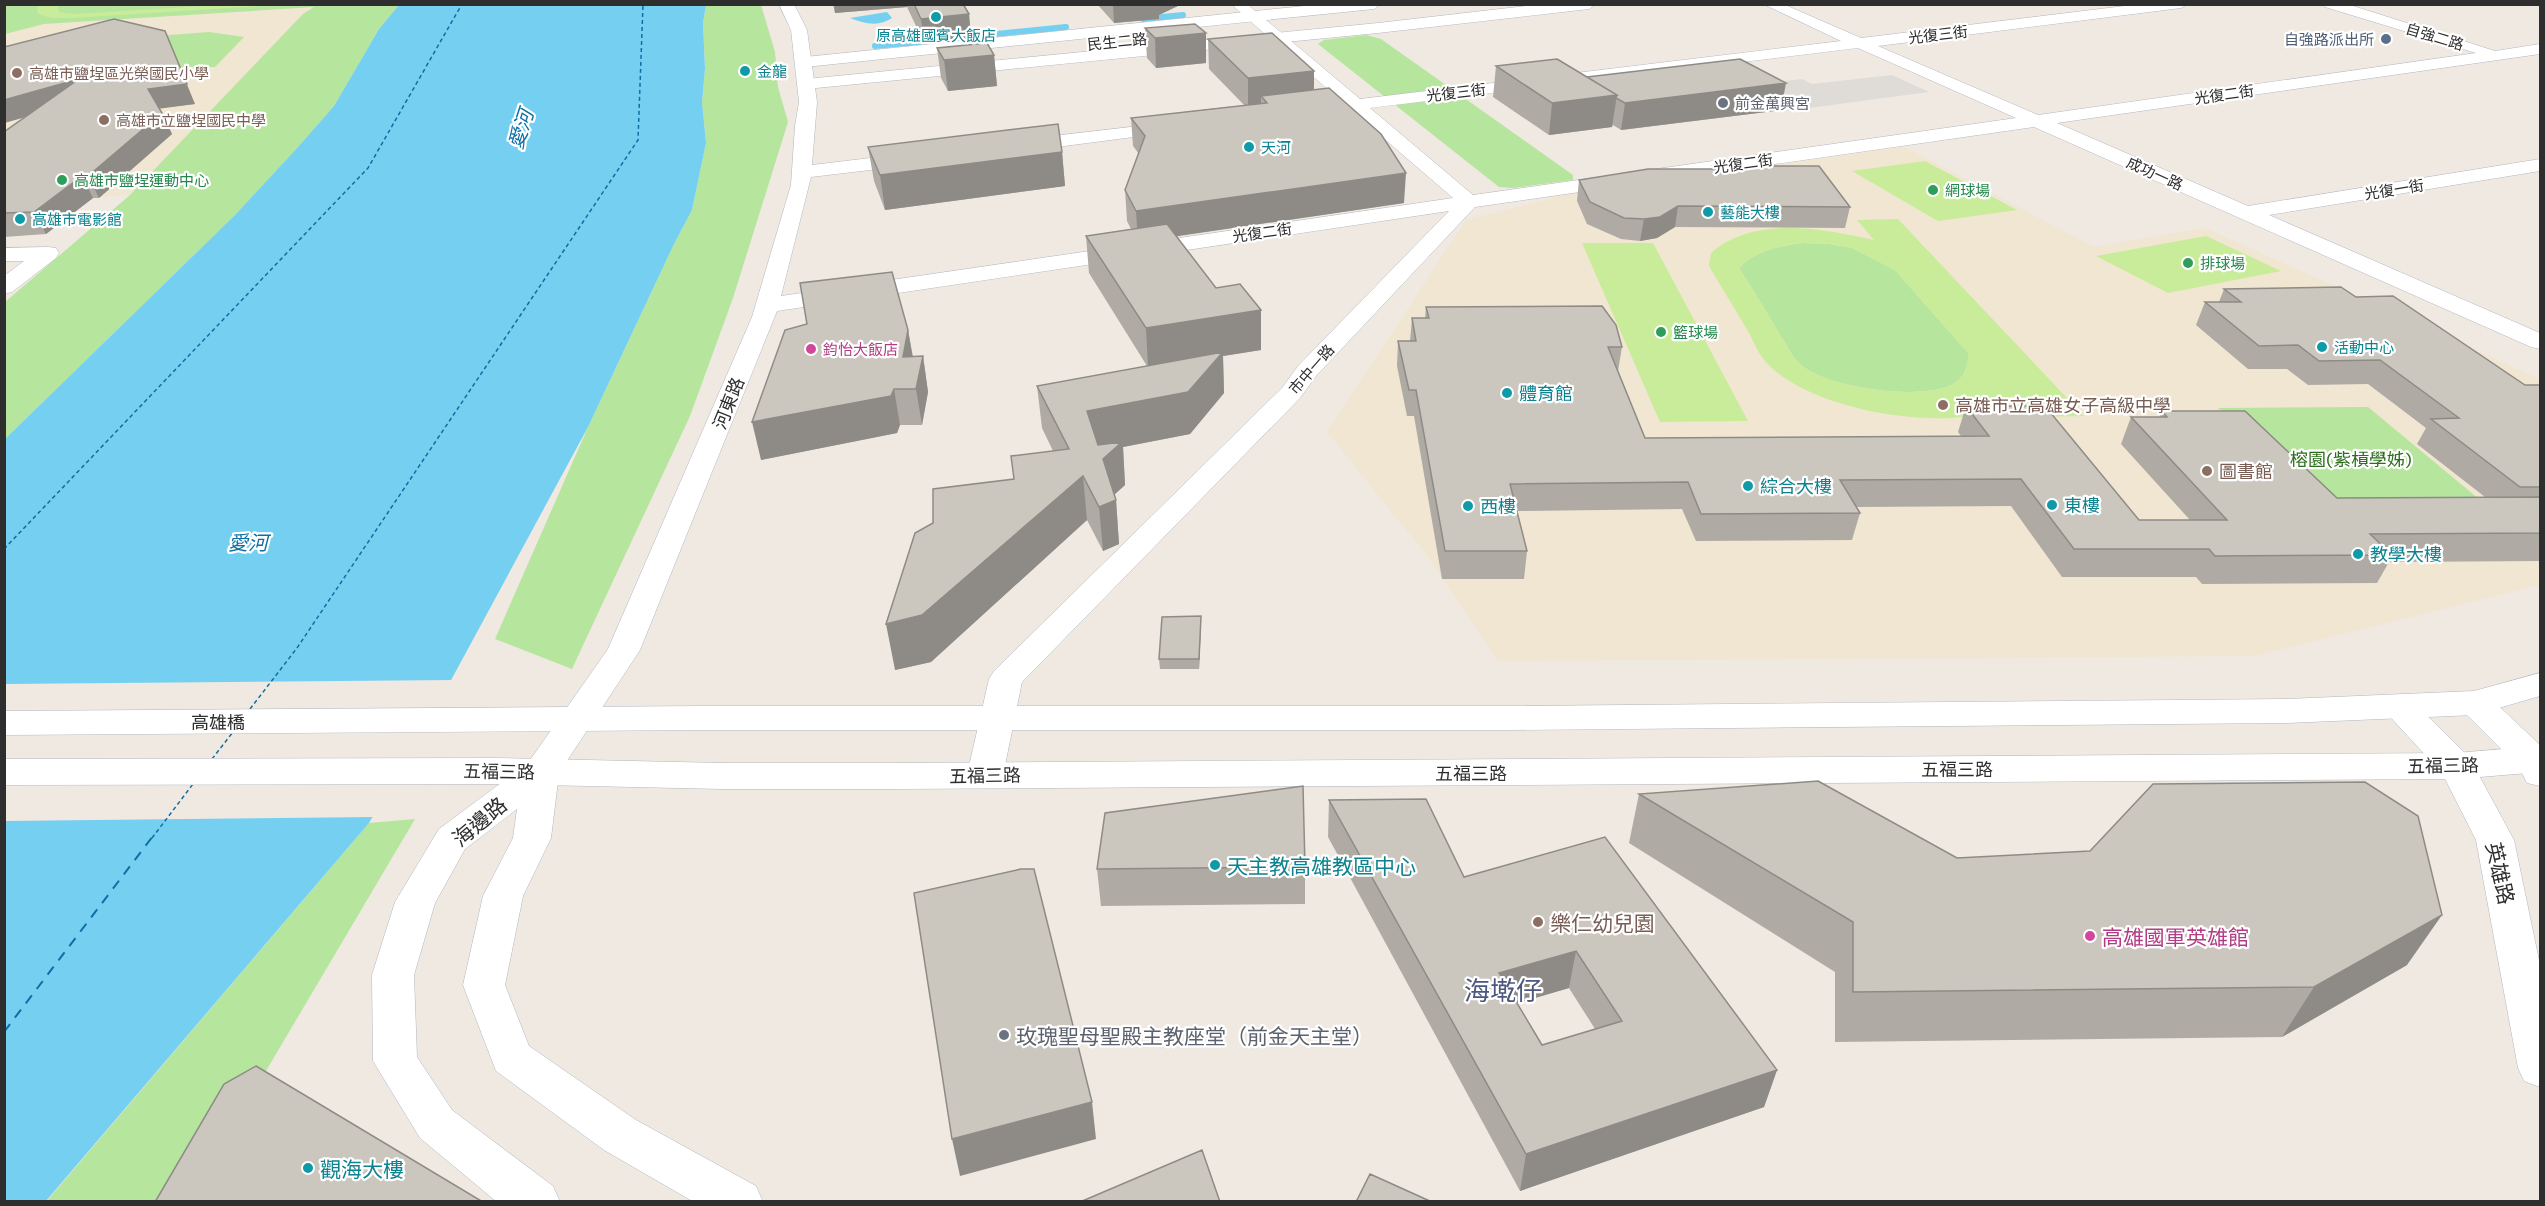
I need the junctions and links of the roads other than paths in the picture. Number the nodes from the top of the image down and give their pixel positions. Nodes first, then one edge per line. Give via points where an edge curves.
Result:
1 (786, 4) edge
2 (1231, 4) edge
3 (1238, 4) edge
4 (1374, 4) edge
5 (1465, 4) edge
6 (1589, 4) edge
7 (1770, 4) edge
8 (2181, 4) edge
9 (2330, 4) edge
10 (1265, 27) junction
11 (922, 34) edge
12 (1859, 44) junction
13 (2541, 49) edge
14 (2498, 55) junction
15 (805, 62) junction
16 (2530, 65) dead end
17 (1356, 105) junction
18 (1286, 113) edge
19 (2036, 121) junction
20 (1191, 125) edge
21 (1002, 147) edge
22 (932, 156) edge
23 (2541, 165) edge
24 (802, 172) junction
25 (1469, 202) junction
26 (2246, 213) junction
27 (4, 255) edge
28 (4, 287) edge
29 (768, 305) junction
30 (2539, 339) edge
31 (2541, 684) edge
32 (2475, 703) junction
33 (2399, 708) junction
34 (576, 718) junction
35 (998, 719) junction
36 (4, 723) edge
37 (2539, 765) edge
38 (2456, 766) junction
39 (4, 772) edge
40 (541, 772) junction
41 (985, 775) junction
42 (2541, 1068) edge
43 (536, 1202) edge
44 (739, 1202) edge

1 - 15 street, 河東路 via 799,30
2 - 11 street
3 - 10 street
4 - 10 street, 民生二路
5 - 10 street, 民生二路
6 - 10 street
7 - 12 street, 成功一路
8 - 12 street, 光復三街
9 - 14 street, 自強二路
10 - 15 street, 民生二路
10 - 17 street
12 - 17 street, 光復三街
12 - 19 street, 成功一路
13 - 14 street, 光復二街
14 - 16 street, 自強二路
14 - 19 street, 光復二街
15 - 24 street, 河東路 via 808,102
17 - 18 street, 光復三街
17 - 25 street
19 - 25 street, 光復二街
19 - 26 street, 成功一路
20 - 21 street
22 - 24 street
23 - 26 street, 光復一街
24 - 29 street, 河東路
25 - 29 street, 光復二街
25 - 35 street, 市中一路 via 1307,371 1291,393 1006,679
26 - 30 street, 成功一路
27 - 28 street via 48,253
29 - 34 street, 河東路 via 624,650
31 - 32 street
32 - 33 street
32 - 37 street
33 - 35 street via 1511,718
33 - 38 street, 英雄路
34 - 35 street
34 - 36 street, 高雄橋
34 - 40 street, 河東路
35 - 41 street, 市中一路
37 - 38 street, 五福三路
38 - 41 street, 五福三路
38 - 42 street, 英雄路 via 2495,840
39 - 40 street, 五福三路
40 - 41 street, 五福三路
40 - 43 street, 海邊路 via 452,839 415,902 393,975 395,1061 436,1124
40 - 44 street, 海邊路 via 532,838 503,896 484,985 512,1058 620,1135

